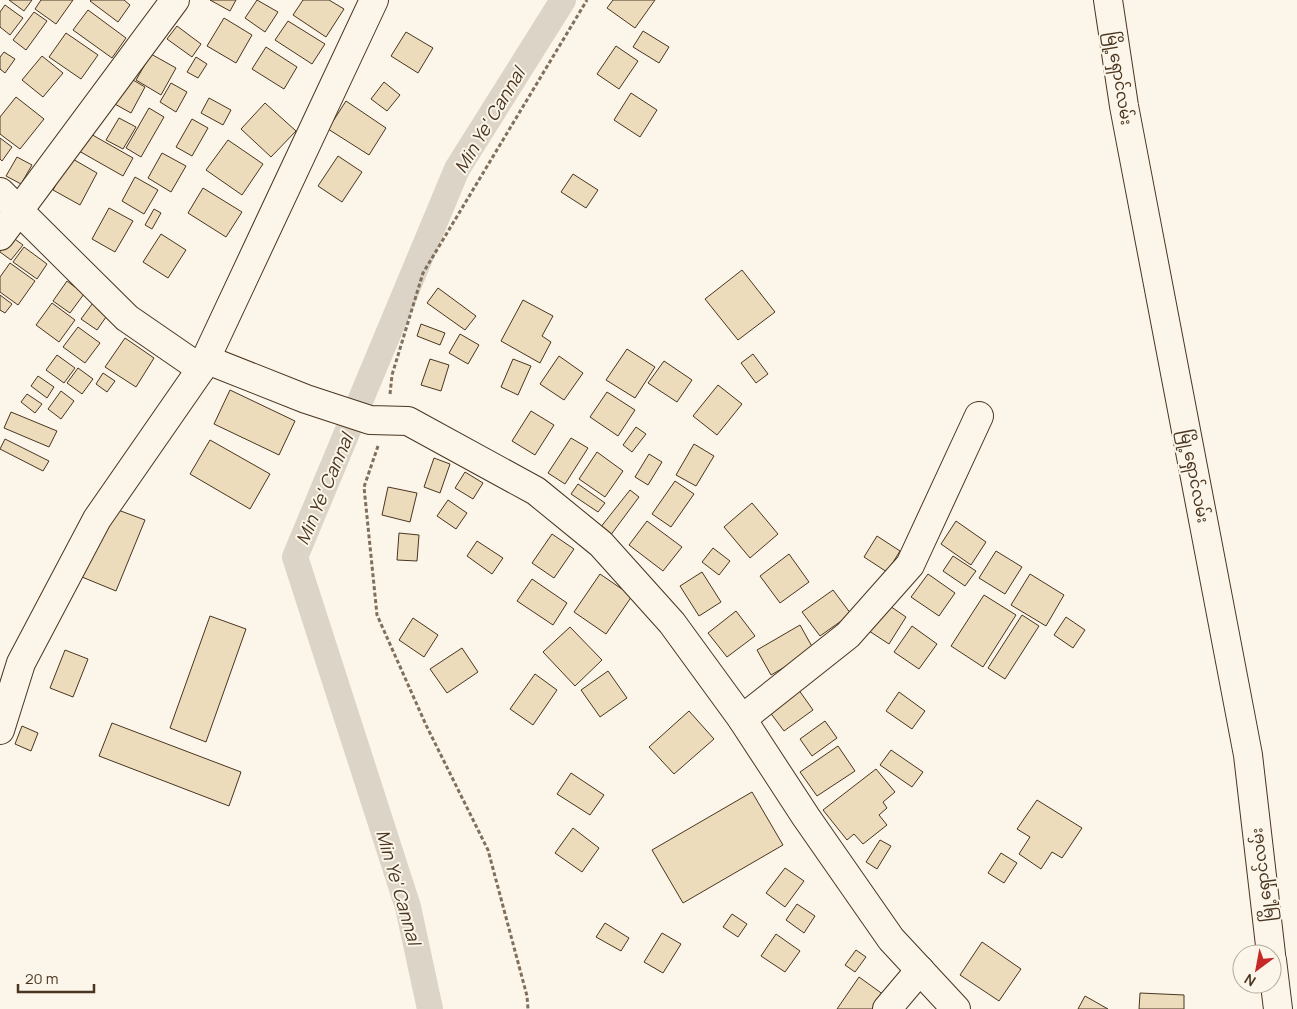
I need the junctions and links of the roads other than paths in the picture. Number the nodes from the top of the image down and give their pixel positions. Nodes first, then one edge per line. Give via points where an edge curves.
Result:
1 (175, 0) edge
2 (374, 0) edge
3 (1108, 0) edge
4 (0, 192) edge
5 (19, 211) junction
6 (0, 236) edge
7 (203, 364) junction
8 (980, 416) dead end
9 (742, 720) junction
10 (0, 730) edge
11 (1270, 944) edge
12 (920, 970) junction
13 (1276, 994) edge
14 (887, 1009) edge
15 (956, 1009) edge
16 (1278, 1009) edge

1 - 5 street
2 - 7 street
3 - 11 street, မြို့ရှောင်လမ်း via 1124,106 1248,755
4 - 5 street
5 - 6 street
5 - 7 street via 127,318
7 - 9 street via 379,420 408,421 536,491 601,544 672,623
7 - 10 street via 97,518 21,664
8 - 9 street via 910,565 848,634
9 - 12 street via 891,939
12 - 14 street
12 - 15 street
13 - 16 street

